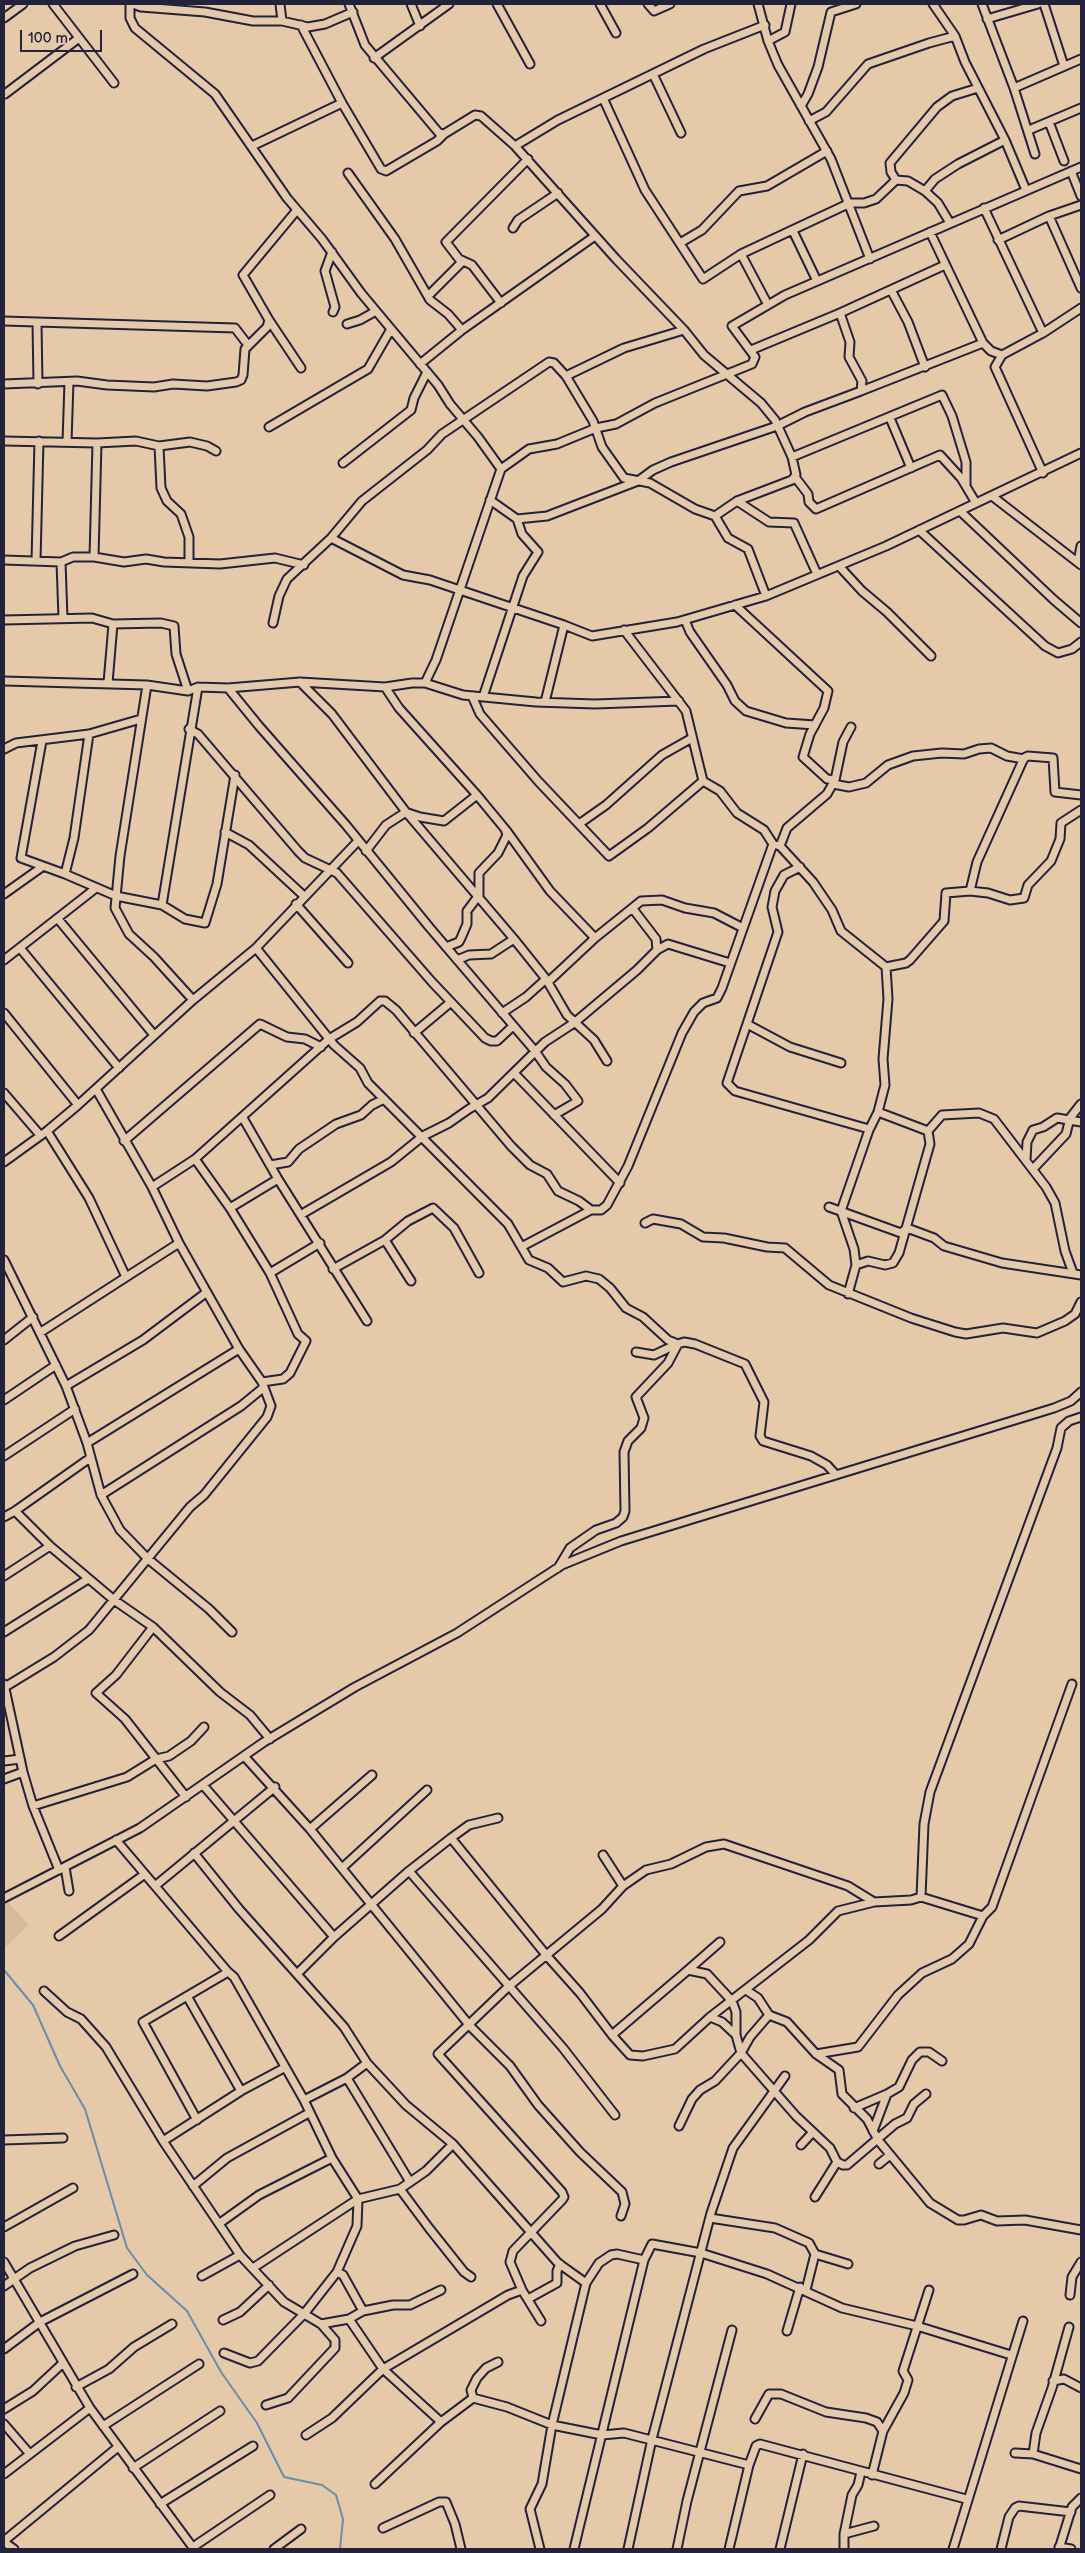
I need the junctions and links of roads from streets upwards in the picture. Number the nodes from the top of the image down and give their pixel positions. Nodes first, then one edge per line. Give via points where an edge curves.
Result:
1 (23, 4) edge
2 (53, 4) edge
3 (131, 4) edge
4 (280, 4) edge
5 (349, 4) edge
6 (411, 4) edge
7 (449, 4) edge
8 (497, 4) edge
9 (600, 4) edge
10 (648, 4) edge
11 (670, 4) edge
12 (758, 4) edge
13 (791, 4) edge
14 (856, 4) edge
15 (934, 4) edge
16 (982, 4) edge
17 (1038, 4) edge
18 (1044, 4) edge
19 (352, 12) junction
20 (4, 18) edge
21 (987, 19) junction
22 (282, 21) junction
23 (301, 25) junction
24 (765, 25) junction
25 (420, 26) junction
26 (616, 33) dead end
27 (955, 36) junction
28 (79, 38) junction
29 (768, 41) junction
30 (374, 58) junction
31 (1081, 58) edge
32 (530, 64) dead end
33 (1064, 66) junction
34 (653, 74) junction
35 (114, 83) dead end
36 (978, 88) junction
37 (1014, 88) junction
38 (5, 94) dead end
39 (603, 98) junction
40 (342, 104) junction
41 (801, 106) junction
42 (1081, 108) edge
43 (809, 121) junction
44 (1048, 122) junction
45 (1029, 130) junction
46 (681, 132) dead end
47 (444, 134) junction
48 (1005, 140) junction
49 (252, 146) junction
50 (515, 146) junction
51 (827, 151) junction
52 (1034, 154) dead end
53 (528, 159) junction
54 (1064, 161) dead end
55 (1081, 167) edge
56 (1071, 171) junction
57 (348, 173) dead end
58 (896, 180) junction
59 (1026, 190) junction
60 (925, 191) junction
61 (558, 193) junction
62 (1081, 196) edge
63 (850, 203) junction
64 (1081, 205) edge
65 (984, 208) junction
66 (297, 210) junction
67 (1048, 216) junction
68 (950, 223) junction
69 (513, 228) dead end
70 (793, 231) junction
71 (930, 232) junction
72 (595, 236) junction
73 (998, 240) junction
74 (680, 243) junction
75 (332, 252) junction
76 (741, 254) junction
77 (870, 259) junction
78 (463, 261) junction
79 (945, 266) junction
80 (817, 282) junction
81 (1081, 288) edge
82 (891, 290) junction
83 (428, 296) junction
84 (501, 303) junction
85 (768, 305) junction
86 (1081, 308) edge
87 (376, 311) junction
88 (333, 312) dead end
89 (840, 313) junction
90 (269, 320) junction
91 (4, 321) edge
92 (37, 323) junction
93 (347, 324) dead end
94 (390, 329) junction
95 (462, 330) junction
96 (684, 330) junction
97 (1043, 333) junction
98 (984, 343) junction
99 (248, 345) junction
100 (751, 350) junction
101 (1002, 355) junction
102 (420, 364) junction
103 (925, 367) junction
104 (301, 368) dead end
105 (427, 372) junction
106 (728, 375) junction
107 (566, 376) junction
108 (69, 382) junction
109 (4, 384) edge
110 (38, 384) junction
111 (861, 391) junction
112 (890, 418) junction
113 (464, 419) junction
114 (777, 426) junction
115 (269, 427) dead end
116 (596, 428) junction
117 (4, 441) edge
118 (38, 441) junction
119 (67, 442) junction
120 (96, 443) junction
121 (159, 446) junction
122 (216, 451) dead end
123 (1081, 453) edge
124 (792, 457) junction
125 (343, 464) dead end
126 (911, 468) junction
127 (500, 469) junction
128 (1043, 473) junction
129 (795, 477) junction
130 (638, 481) junction
131 (966, 486) junction
132 (992, 496) junction
133 (490, 500) junction
134 (737, 501) junction
135 (976, 503) junction
136 (960, 511) junction
137 (714, 516) junction
138 (517, 519) junction
139 (919, 530) junction
140 (331, 538) junction
141 (1081, 546) edge
142 (94, 556) junction
143 (4, 560) edge
144 (36, 561) junction
145 (61, 562) junction
146 (189, 563) junction
147 (1080, 564) edge
148 (304, 565) junction
149 (839, 566) junction
150 (817, 574) junction
151 (459, 590) junction
152 (766, 596) junction
153 (735, 604) junction
154 (511, 606) junction
155 (63, 618) junction
156 (4, 620) edge
157 (685, 620) junction
158 (273, 623) dead end
159 (1081, 623) edge
160 (113, 624) junction
161 (564, 625) junction
162 (624, 630) junction
163 (1081, 642) edge
164 (931, 656) dead end
165 (4, 681) edge
166 (300, 682) junction
167 (108, 683) junction
168 (425, 683) junction
169 (147, 685) junction
170 (198, 687) junction
171 (385, 687) junction
172 (228, 688) junction
173 (188, 691) junction
174 (472, 696) junction
175 (483, 697) junction
176 (679, 701) junction
177 (545, 702) junction
178 (141, 719) junction
179 (815, 725) junction
180 (851, 727) dead end
181 (189, 728) junction
182 (89, 734) junction
183 (692, 738) junction
184 (42, 741) junction
185 (4, 749) edge
186 (1024, 759) junction
187 (235, 775) junction
188 (703, 781) junction
189 (834, 782) junction
190 (477, 795) junction
191 (1081, 795) edge
192 (1081, 810) edge
193 (406, 812) junction
194 (579, 824) junction
195 (505, 829) junction
196 (225, 832) junction
197 (358, 841) junction
198 (776, 845) junction
199 (366, 851) junction
200 (42, 866) junction
201 (800, 867) junction
202 (332, 870) junction
203 (65, 874) junction
204 (96, 888) junction
205 (970, 891) junction
206 (4, 894) edge
207 (479, 895) junction
208 (116, 896) junction
209 (304, 896) junction
210 (296, 904) junction
211 (162, 905) junction
212 (632, 909) junction
213 (58, 919) junction
214 (743, 928) junction
215 (594, 938) junction
216 (514, 939) junction
217 (446, 947) junction
218 (20, 948) junction
219 (256, 948) junction
220 (657, 950) junction
221 (4, 960) edge
222 (457, 960) junction
223 (348, 963) dead end
224 (730, 963) junction
225 (886, 967) junction
226 (547, 981) junction
227 (193, 1000) junction
228 (451, 1002) junction
229 (502, 1013) junction
230 (5, 1016) edge
231 (574, 1023) junction
232 (747, 1024) junction
233 (513, 1026) junction
234 (414, 1034) junction
235 (154, 1035) junction
236 (330, 1039) junction
237 (321, 1047) junction
238 (535, 1051) junction
239 (607, 1061) dead end
240 (841, 1063) dead end
241 (119, 1068) junction
242 (514, 1073) junction
243 (96, 1089) junction
244 (4, 1093) edge
245 (384, 1099) junction
246 (1081, 1104) edge
247 (78, 1105) junction
248 (476, 1105) junction
249 (878, 1112) junction
250 (554, 1115) junction
251 (243, 1118) junction
252 (1070, 1118) junction
253 (1081, 1122) edge
254 (869, 1129) junction
255 (48, 1131) junction
256 (928, 1131) junction
257 (40, 1136) junction
258 (422, 1136) junction
259 (124, 1142) junction
260 (196, 1159) junction
261 (1026, 1160) junction
262 (4, 1162) edge
263 (270, 1165) junction
264 (1033, 1169) junction
265 (278, 1179) junction
266 (620, 1183) junction
267 (152, 1187) junction
268 (829, 1207) dead end
269 (230, 1208) junction
270 (591, 1210) junction
271 (841, 1211) junction
272 (302, 1214) junction
273 (646, 1223) dead end
274 (907, 1228) junction
275 (385, 1240) junction
276 (320, 1243) junction
277 (178, 1244) junction
278 (522, 1246) junction
279 (4, 1260) edge
280 (856, 1264) junction
281 (333, 1269) junction
282 (7, 1272) edge
283 (479, 1272) dead end
284 (270, 1273) junction
285 (1073, 1273) junction
286 (1081, 1275) edge
287 (126, 1277) junction
288 (410, 1281) dead end
289 (207, 1292) junction
290 (848, 1294) junction
291 (1081, 1302) edge
292 (33, 1317) junction
293 (367, 1321) dead end
294 (41, 1332) junction
295 (4, 1340) edge
296 (678, 1344) junction
297 (239, 1349) junction
298 (636, 1352) dead end
299 (56, 1365) junction
300 (262, 1385) junction
301 (66, 1386) junction
302 (1081, 1392) edge
303 (4, 1400) edge
304 (75, 1409) junction
305 (1081, 1418) edge
306 (87, 1443) junction
307 (4, 1456) edge
308 (90, 1458) junction
309 (836, 1475) junction
310 (101, 1495) junction
311 (16, 1511) junction
312 (4, 1516) edge
313 (50, 1546) junction
314 (148, 1559) junction
315 (558, 1568) junction
316 (4, 1576) edge
317 (88, 1579) junction
318 (114, 1600) junction
319 (153, 1626) junction
320 (4, 1632) edge
321 (232, 1632) dead end
322 (1072, 1684) dead end
323 (4, 1685) edge
324 (204, 1727) dead end
325 (270, 1738) junction
326 (244, 1756) junction
327 (20, 1759) junction
328 (156, 1759) junction
329 (4, 1761) edge
330 (23, 1772) junction
331 (372, 1775) dead end
332 (4, 1779) edge
333 (203, 1785) junction
334 (274, 1788) junction
335 (427, 1790) dead end
336 (186, 1797) junction
337 (33, 1806) junction
338 (498, 1818) dead end
339 (234, 1821) junction
340 (310, 1829) junction
341 (451, 1838) junction
342 (116, 1840) junction
343 (194, 1853) junction
344 (603, 1855) dead end
345 (342, 1868) junction
346 (62, 1869) junction
347 (409, 1871) junction
348 (145, 1874) junction
349 (155, 1886) junction
350 (623, 1886) junction
351 (69, 1892) dead end
352 (921, 1897) junction
353 (4, 1898) edge
354 (874, 1902) junction
355 (372, 1904) junction
356 (983, 1916) junction
357 (59, 1936) dead end
358 (334, 1937) junction
359 (720, 1942) dead end
360 (547, 1956) junction
361 (688, 1970) junction
362 (228, 1972) junction
363 (297, 1974) junction
364 (509, 1986) junction
365 (746, 1990) junction
366 (44, 1991) dead end
367 (187, 1996) junction
368 (732, 2001) junction
369 (769, 2015) junction
370 (710, 2017) junction
371 (470, 2026) junction
372 (612, 2035) junction
373 (736, 2035) junction
374 (741, 2053) junction
375 (816, 2054) junction
376 (942, 2061) dead end
377 (367, 2063) junction
378 (284, 2068) junction
379 (785, 2076) dead end
380 (347, 2078) junction
381 (241, 2091) junction
382 (774, 2093) junction
383 (887, 2094) junction
384 (926, 2094) dead end
385 (304, 2100) junction
386 (854, 2108) junction
387 (309, 2113) junction
388 (615, 2115) dead end
389 (197, 2120) junction
390 (679, 2126) dead end
391 (873, 2131) junction
392 (813, 2132) junction
393 (63, 2138) dead end
394 (4, 2140) edge
395 (878, 2140) junction
396 (163, 2141) junction
397 (453, 2144) junction
398 (801, 2145) dead end
399 (890, 2155) junction
400 (332, 2158) junction
401 (837, 2162) junction
402 (879, 2164) dead end
403 (410, 2182) junction
404 (193, 2186) junction
405 (74, 2188) dead end
406 (400, 2188) junction
407 (815, 2197) dead end
408 (358, 2199) junction
409 (621, 2216) dead end
410 (710, 2218) junction
411 (220, 2223) junction
412 (4, 2227) edge
413 (1081, 2230) edge
414 (531, 2232) junction
415 (114, 2235) dead end
416 (701, 2253) junction
417 (815, 2254) junction
418 (240, 2255) junction
419 (644, 2260) junction
420 (4, 2262) edge
421 (1081, 2262) edge
422 (560, 2264) junction
423 (848, 2264) dead end
424 (253, 2268) junction
425 (337, 2272) junction
426 (133, 2274) dead end
427 (202, 2276) dead end
428 (470, 2276) dead end
429 (13, 2279) junction
430 (586, 2283) junction
431 (269, 2285) junction
432 (4, 2286) edge
433 (803, 2289) junction
434 (441, 2290) dead end
435 (522, 2290) junction
436 (929, 2290) dead end
437 (1070, 2295) dead end
438 (528, 2299) junction
439 (363, 2311) junction
440 (304, 2314) junction
441 (350, 2319) junction
442 (223, 2320) dead end
443 (541, 2321) dead end
444 (1024, 2321) dead end
445 (40, 2322) junction
446 (172, 2324) dead end
447 (322, 2324) junction
448 (917, 2326) junction
449 (1069, 2327) dead end
450 (732, 2330) dead end
451 (787, 2331) dead end
452 (4, 2349) edge
453 (224, 2353) dead end
454 (1011, 2355) junction
455 (498, 2362) dead end
456 (63, 2363) junction
457 (198, 2364) dead end
458 (383, 2369) junction
459 (1053, 2381) junction
460 (76, 2387) junction
461 (1081, 2388) edge
462 (473, 2398) junction
463 (266, 2405) dead end
464 (90, 2408) junction
465 (4, 2409) edge
466 (220, 2411) dead end
467 (754, 2419) dead end
468 (440, 2422) junction
469 (4, 2424) edge
470 (103, 2426) junction
471 (552, 2426) junction
472 (883, 2430) junction
473 (306, 2435) dead end
474 (602, 2435) junction
475 (652, 2439) junction
476 (253, 2446) dead end
477 (118, 2447) junction
478 (29, 2453) junction
479 (702, 2453) junction
480 (803, 2454) junction
481 (1015, 2454) dead end
482 (1033, 2454) junction
483 (749, 2465) junction
484 (133, 2468) junction
485 (1081, 2469) edge
486 (860, 2472) junction
487 (4, 2474) edge
488 (872, 2475) junction
489 (375, 2484) dead end
490 (270, 2495) dead end
491 (1081, 2498) edge
492 (966, 2499) junction
493 (160, 2504) junction
494 (1071, 2512) junction
495 (874, 2526) dead end
496 (301, 2528) dead end
497 (384, 2528) dead end
498 (844, 2534) junction
499 (4, 2542) edge
500 (193, 2548) edge
501 (1059, 2548) edge
502 (14, 2549) edge
503 (274, 2549) edge
504 (461, 2549) edge
505 (540, 2549) edge
506 (574, 2549) edge
507 (628, 2549) edge
508 (677, 2549) edge
509 (729, 2549) edge
510 (780, 2549) edge
511 (844, 2549) edge
512 (953, 2549) edge
513 (1001, 2549) edge
514 (1071, 2549) edge

1 - 20 street
2 - 28 street
3 - 22 street via 205,12 253,22
3 - 49 street via 130,18 135,28 216,94
4 - 22 street
5 - 19 street
6 - 25 street
7 - 25 street
8 - 32 street
9 - 26 street
10 - 11 street via 654,11
12 - 24 street
13 - 29 street via 786,32
14 - 41 street via 832,12 818,67
15 - 27 street
16 - 21 street
17 - 21 street
18 - 33 street
19 - 23 street via 316,27
19 - 30 street via 365,45
21 - 37 street
22 - 23 street
23 - 40 street
24 - 29 street
24 - 34 street
25 - 30 street
27 - 36 street
27 - 43 street via 868,64 826,112
28 - 35 street
28 - 38 street
29 - 41 street
30 - 47 street
31 - 33 street
33 - 37 street
34 - 39 street
34 - 46 street
36 - 48 street
36 - 58 street via 952,96 931,114 890,163
37 - 45 street
39 - 50 street
39 - 74 street via 645,190
40 - 47 street via 381,169 386,171
40 - 49 street
41 - 43 street
42 - 44 street
43 - 51 street
44 - 45 street
44 - 54 street
45 - 52 street
47 - 50 street via 475,115 481,116
48 - 59 street
48 - 60 street via 958,164 935,179
49 - 66 street
50 - 53 street
51 - 63 street
51 - 74 street via 767,186 739,191 702,230
53 - 61 street
53 - 78 street via 446,242
55 - 56 street
56 - 59 street
56 - 62 street
57 - 83 street via 395,239
58 - 60 street via 908,181
58 - 63 street via 876,199
59 - 65 street
60 - 68 street via 938,203
61 - 69 street via 518,220
61 - 72 street
63 - 70 street
63 - 77 street
64 - 67 street
65 - 68 street
65 - 73 street
66 - 75 street
66 - 90 street via 243,275
67 - 73 street
67 - 81 street
68 - 71 street
70 - 76 street
70 - 80 street
71 - 77 street
71 - 79 street
72 - 84 street
72 - 96 street
73 - 97 street
74 - 76 street via 703,278
75 - 87 street
75 - 88 street via 325,271 335,307
76 - 85 street
77 - 80 street
78 - 83 street
78 - 84 street via 472,265
79 - 82 street
79 - 98 street
80 - 85 street
82 - 89 street
82 - 103 street via 908,322
83 - 95 street
84 - 95 street
85 - 100 street via 732,326
86 - 97 street
87 - 93 street
87 - 94 street
89 - 100 street
89 - 111 street via 850,342 849,357 862,381
90 - 99 street via 267,327
90 - 104 street
91 - 92 street
92 - 99 street via 235,328
92 - 110 street
94 - 102 street
94 - 115 street via 368,369
95 - 102 street
96 - 106 street via 704,355
96 - 107 street via 624,348
97 - 101 street
98 - 101 street via 991,351
98 - 103 street
99 - 108 street via 243,356 243,374 236,382 212,386 173,384 154,387
100 - 106 street via 755,357 752,364
101 - 128 street via 995,367
102 - 105 street
103 - 111 street
105 - 113 street
105 - 125 street via 410,410
106 - 114 street via 761,403
106 - 116 street via 656,403 616,424
107 - 113 street via 549,362
107 - 116 street
108 - 110 street
108 - 119 street
109 - 110 street
111 - 114 street
112 - 124 street
112 - 126 street
112 - 131 street via 942,395 964,453
113 - 127 street
113 - 140 street via 362,502
114 - 124 street
114 - 130 street via 671,462
116 - 127 street via 557,444 529,449
116 - 130 street via 602,447 618,472 624,478
117 - 118 street
118 - 119 street
118 - 144 street
119 - 120 street
120 - 121 street via 136,441
120 - 142 street
121 - 122 street via 190,442
121 - 146 street via 161,488 167,501 181,514 188,537
123 - 128 street
124 - 129 street
126 - 129 street via 816,509
126 - 131 street via 940,455
127 - 133 street
128 - 132 street
129 - 134 street
130 - 137 street via 650,483
130 - 138 street via 547,516
131 - 135 street
132 - 135 street
132 - 147 street
133 - 138 street
133 - 151 street
134 - 137 street
134 - 150 street via 769,522 794,523
135 - 136 street
136 - 139 street
136 - 159 street
137 - 152 street via 728,538 748,549
138 - 154 street via 522,534 538,552 523,576
139 - 149 street
139 - 163 street via 1044,646 1058,653
140 - 148 street
140 - 151 street via 403,575 419,576
141 - 147 street
142 - 145 street via 73,557
142 - 146 street via 124,562 146,559
143 - 144 street
144 - 145 street
145 - 155 street
146 - 148 street via 220,564 275,558
148 - 158 street via 287,579 281,590
149 - 150 street
149 - 164 street
150 - 152 street
151 - 154 street
151 - 168 street
152 - 153 street
153 - 157 street
153 - 179 street via 828,691
154 - 161 street
154 - 175 street
155 - 156 street
155 - 160 street via 92,618
157 - 162 street
157 - 179 street via 735,702 746,711 786,723
160 - 167 street
160 - 173 street via 161,623 174,626 176,654
161 - 162 street via 592,636
161 - 177 street
162 - 176 street
165 - 167 street
166 - 171 street
166 - 172 street
166 - 193 street via 332,714
167 - 169 street
168 - 171 street
168 - 174 street
169 - 173 street
169 - 178 street
170 - 172 street
170 - 173 street
170 - 181 street
171 - 190 street via 399,708
172 - 197 street
174 - 175 street
174 - 194 street via 480,714
175 - 177 street
176 - 177 street via 621,704
176 - 183 street via 686,711
178 - 182 street
178 - 208 street
179 - 189 street via 802,757
180 - 189 street via 843,742
181 - 187 street
181 - 211 street
182 - 184 street
182 - 203 street via 74,838
183 - 188 street
183 - 194 street via 662,755 600,811
184 - 185 street via 16,743
184 - 200 street via 21,858
186 - 189 street via 1007,756 991,748 964,754 913,756 888,765 866,783 850,787
186 - 191 street via 1028,756 1053,758 1056,792
186 - 205 street via 977,862
187 - 196 street
187 - 202 street via 298,851
188 - 194 street via 612,856
188 - 198 street via 720,791 737,813 764,830
189 - 198 street via 827,794 787,828
190 - 193 street via 444,821
190 - 195 street
192 - 205 street via 1061,823 1060,839 1051,861 1028,885 1024,898 1010,900
193 - 199 street via 386,825
193 - 207 street
195 - 207 street via 507,835 498,853 479,873
195 - 215 street via 550,891
196 - 209 street via 249,845
196 - 211 street via 217,884 205,923 185,918
197 - 199 street
197 - 202 street
198 - 201 street
198 - 214 street
199 - 217 street
200 - 203 street
200 - 206 street
201 - 225 street via 832,910 841,931
201 - 232 street via 784,875 775,891 772,907 778,932
202 - 209 street
202 - 228 street
203 - 204 street
204 - 208 street
204 - 213 street
205 - 225 street via 946,893 944,921 906,963
207 - 216 street
207 - 217 street via 467,911 467,924 459,942
208 - 211 street
208 - 227 street via 115,908 129,934
209 - 210 street
210 - 219 street
210 - 223 street
212 - 214 street via 641,901 662,900 714,913
212 - 215 street
212 - 220 street via 656,938
213 - 218 street
213 - 235 street
214 - 224 street
215 - 226 street
216 - 222 street via 491,954 469,955
216 - 226 street
217 - 222 street
218 - 221 street
218 - 241 street
219 - 227 street
219 - 236 street
220 - 224 street via 668,944
220 - 231 street
222 - 229 street
224 - 266 street via 717,998 703,1003 694,1012 682,1034
225 - 249 street via 885,1085
226 - 229 street
226 - 231 street
227 - 235 street
228 - 233 street via 491,1042 497,1041
228 - 234 street
229 - 233 street
230 - 247 street
231 - 238 street
231 - 239 street via 594,1040
232 - 240 street via 790,1047
232 - 254 street via 727,1084 735,1091
233 - 238 street
234 - 236 street via 385,1001 380,1001 357,1022
234 - 248 street
235 - 241 street
236 - 237 street
236 - 245 street via 360,1068 368,1083
237 - 251 street
237 - 259 street via 260,1024
238 - 242 street
238 - 250 street via 578,1102
241 - 243 street
242 - 248 street via 497,1092
242 - 250 street
243 - 247 street
243 - 259 street
244 - 257 street
245 - 258 street
245 - 263 street via 361,1115 336,1124 299,1149 288,1162
246 - 252 street
247 - 255 street
248 - 258 street via 449,1124
248 - 270 street via 530,1165 547,1174 558,1191
249 - 254 street
249 - 256 street
250 - 266 street
251 - 260 street
251 - 263 street
252 - 253 street
252 - 261 street via 1057,1118 1032,1130 1027,1142
252 - 264 street via 1066,1134
254 - 271 street
255 - 257 street
255 - 287 street via 89,1198
256 - 261 street via 942,1115 985,1114 994,1119
256 - 274 street via 930,1144
257 - 262 street
258 - 272 street via 391,1162
258 - 278 street via 508,1224
259 - 267 street
260 - 267 street
260 - 269 street
261 - 264 street
263 - 265 street
264 - 285 street via 1055,1203
265 - 269 street
265 - 272 street
266 - 270 street via 607,1205 601,1210
267 - 277 street
268 - 271 street
269 - 284 street
270 - 278 street
271 - 274 street via 901,1233
271 - 280 street
272 - 276 street
273 - 290 street via 653,1219 681,1224 703,1237 785,1248 829,1285
274 - 280 street via 893,1263 885,1265 868,1261
274 - 285 street via 934,1238 944,1246 1002,1263
275 - 281 street
275 - 283 street via 408,1221 433,1208 454,1228
275 - 288 street
276 - 281 street
276 - 284 street
277 - 287 street
277 - 289 street
278 - 296 street via 529,1260 548,1268 563,1282 586,1276 603,1281 626,1308
279 - 282 street
280 - 290 street
281 - 293 street
282 - 292 street
284 - 300 street via 298,1334 306,1341 290,1373 283,1379
285 - 286 street
287 - 294 street
289 - 297 street
289 - 301 street via 143,1340
290 - 291 street via 966,1334 1003,1328 1037,1332 1065,1321 1075,1314
292 - 294 street
292 - 295 street
294 - 299 street
296 - 298 street via 654,1355
296 - 309 street via 695,1344 745,1364 764,1402 760,1436 763,1441 805,1453 828,1465
296 - 315 street via 668,1363 636,1397 644,1418 641,1428 625,1446 623,1517 570,1548
297 - 300 street
297 - 306 street
299 - 301 street
299 - 303 street
300 - 310 street via 241,1406
300 - 314 street via 271,1406 267,1417
301 - 304 street
302 - 309 street via 1054,1408
304 - 306 street
304 - 307 street
305 - 352 street via 1069,1421 1062,1428 930,1792 924,1824
306 - 308 street
308 - 310 street
308 - 311 street
309 - 315 street via 621,1542
310 - 314 street via 120,1530
311 - 312 street
311 - 313 street
313 - 316 street
313 - 317 street
314 - 318 street
314 - 321 street
315 - 325 street via 457,1633 348,1691
317 - 318 street
317 - 320 street
318 - 319 street
318 - 323 street via 88,1630 54,1657
319 - 325 street via 220,1692 250,1715
319 - 328 street via 116,1675 96,1693 125,1719
322 - 356 street via 992,1907
323 - 327 street
324 - 328 street via 169,1756
325 - 326 street
326 - 333 street
326 - 334 street
327 - 329 street
327 - 330 street
328 - 336 street
328 - 337 street via 127,1777
330 - 332 street
330 - 337 street
331 - 340 street
333 - 336 street
333 - 339 street
334 - 339 street
334 - 340 street
335 - 345 street
336 - 342 street
337 - 346 street
338 - 341 street via 469,1825
339 - 343 street
339 - 358 street
340 - 345 street
341 - 347 street
341 - 360 street
342 - 346 street
342 - 348 street
343 - 349 street
343 - 363 street
344 - 350 street
345 - 355 street
346 - 351 street
346 - 353 street
347 - 355 street
347 - 364 street
348 - 349 street
348 - 357 street
349 - 362 street
350 - 354 street via 652,1867 671,1864 706,1847 724,1844 848,1886
350 - 360 street
352 - 354 street
352 - 356 street
354 - 365 street via 838,1911 809,1940
355 - 358 street
355 - 371 street
356 - 375 street via 969,1944 952,1960 922,1973 898,1995 858,2047
358 - 363 street
359 - 361 street
360 - 364 street
360 - 372 street
361 - 368 street via 707,1974
361 - 372 street
362 - 367 street
362 - 378 street
363 - 377 street via 344,2028
364 - 371 street
364 - 388 street via 592,2083
365 - 368 street
365 - 369 street via 758,1998
366 - 396 street via 80,2019 106,2047
367 - 381 street
367 - 389 street via 142,2022
368 - 370 street
368 - 373 street via 736,2012
369 - 374 street
369 - 375 street via 787,2022
370 - 372 street via 675,2049 643,2056 630,2054
370 - 373 street via 722,2022
371 - 409 street via 510,2066 538,2106 580,2152 622,2192 625,2204
371 - 414 street via 438,2054 564,2196
373 - 374 street
374 - 382 street
374 - 390 street via 692,2099
375 - 386 street via 839,2070 842,2094
376 - 383 street via 929,2052 920,2052 912,2060 898,2087
377 - 380 street
377 - 397 street via 406,2105
378 - 381 street
378 - 385 street
379 - 382 street
380 - 385 street
380 - 403 street
381 - 389 street
382 - 392 street
382 - 410 street via 733,2148
383 - 386 street
383 - 391 street
384 - 395 street via 914,2104 907,2118
385 - 387 street
386 - 391 street via 867,2119
387 - 400 street
387 - 404 street via 227,2158
389 - 396 street
391 - 395 street
392 - 398 street
392 - 401 street via 830,2148
393 - 394 street
395 - 399 street
395 - 401 street via 847,2164
396 - 404 street
397 - 403 street
397 - 414 street
399 - 402 street
399 - 413 street via 930,2202 958,2220 981,2215 997,2221 1025,2220
400 - 408 street
400 - 411 street via 259,2195
401 - 407 street
403 - 406 street
404 - 411 street
405 - 412 street
406 - 408 street
406 - 428 street
408 - 424 street
408 - 425 street via 357,2226
410 - 416 street
410 - 417 street via 775,2228 809,2242
411 - 418 street
414 - 422 street
414 - 435 street via 513,2251 510,2262
415 - 429 street via 74,2246
416 - 419 street via 652,2244
416 - 433 street
416 - 475 street
417 - 423 street
417 - 433 street
418 - 424 street
418 - 427 street
419 - 430 street via 617,2254 611,2256 599,2263
419 - 474 street
420 - 429 street
421 - 437 street via 1072,2276
422 - 430 street
422 - 438 street via 557,2283
424 - 431 street
425 - 439 street via 343,2275
425 - 440 street
426 - 445 street
429 - 432 street
429 - 445 street
430 - 471 street
431 - 440 street via 284,2302
431 - 442 street via 240,2312
433 - 448 street via 842,2308
433 - 451 street
434 - 439 street via 410,2305
435 - 438 street
435 - 458 street via 508,2295
436 - 448 street
438 - 443 street
439 - 441 street
440 - 447 street
440 - 453 street via 255,2363
441 - 447 street
441 - 458 street
444 - 454 street
445 - 452 street
445 - 456 street
446 - 460 street via 134,2347 109,2369
447 - 463 street via 334,2340 335,2348 288,2398
448 - 454 street
448 - 472 street via 903,2372 908,2380 904,2393
449 - 459 street
450 - 479 street
454 - 492 street
455 - 462 street via 476,2378 471,2390
456 - 460 street
456 - 465 street via 33,2391
457 - 470 street
458 - 468 street
458 - 473 street via 332,2418
459 - 461 street via 1064,2379
459 - 482 street via 1036,2433
460 - 464 street
462 - 468 street
462 - 471 street
464 - 470 street
464 - 478 street
466 - 484 street
467 - 472 street via 769,2394 781,2394 826,2412 866,2418 877,2422
468 - 489 street
469 - 478 street
470 - 477 street
471 - 474 street
471 - 505 street via 542,2484 530,2509
472 - 488 street
474 - 475 street via 624,2433
474 - 506 street
475 - 479 street
475 - 507 street
476 - 493 street
477 - 484 street
477 - 499 street
478 - 487 street
479 - 483 street
479 - 508 street
480 - 483 street via 760,2444 756,2446
480 - 486 street
480 - 510 street
481 - 482 street
482 - 485 street
483 - 509 street
484 - 493 street
486 - 488 street
486 - 498 street
488 - 492 street
490 - 500 street
491 - 494 street
492 - 512 street
493 - 500 street
494 - 501 street
494 - 513 street via 1014,2508
495 - 498 street
496 - 503 street
497 - 504 street via 439,2502 446,2502 456,2524
498 - 511 street
499 - 502 street
501 - 514 street

